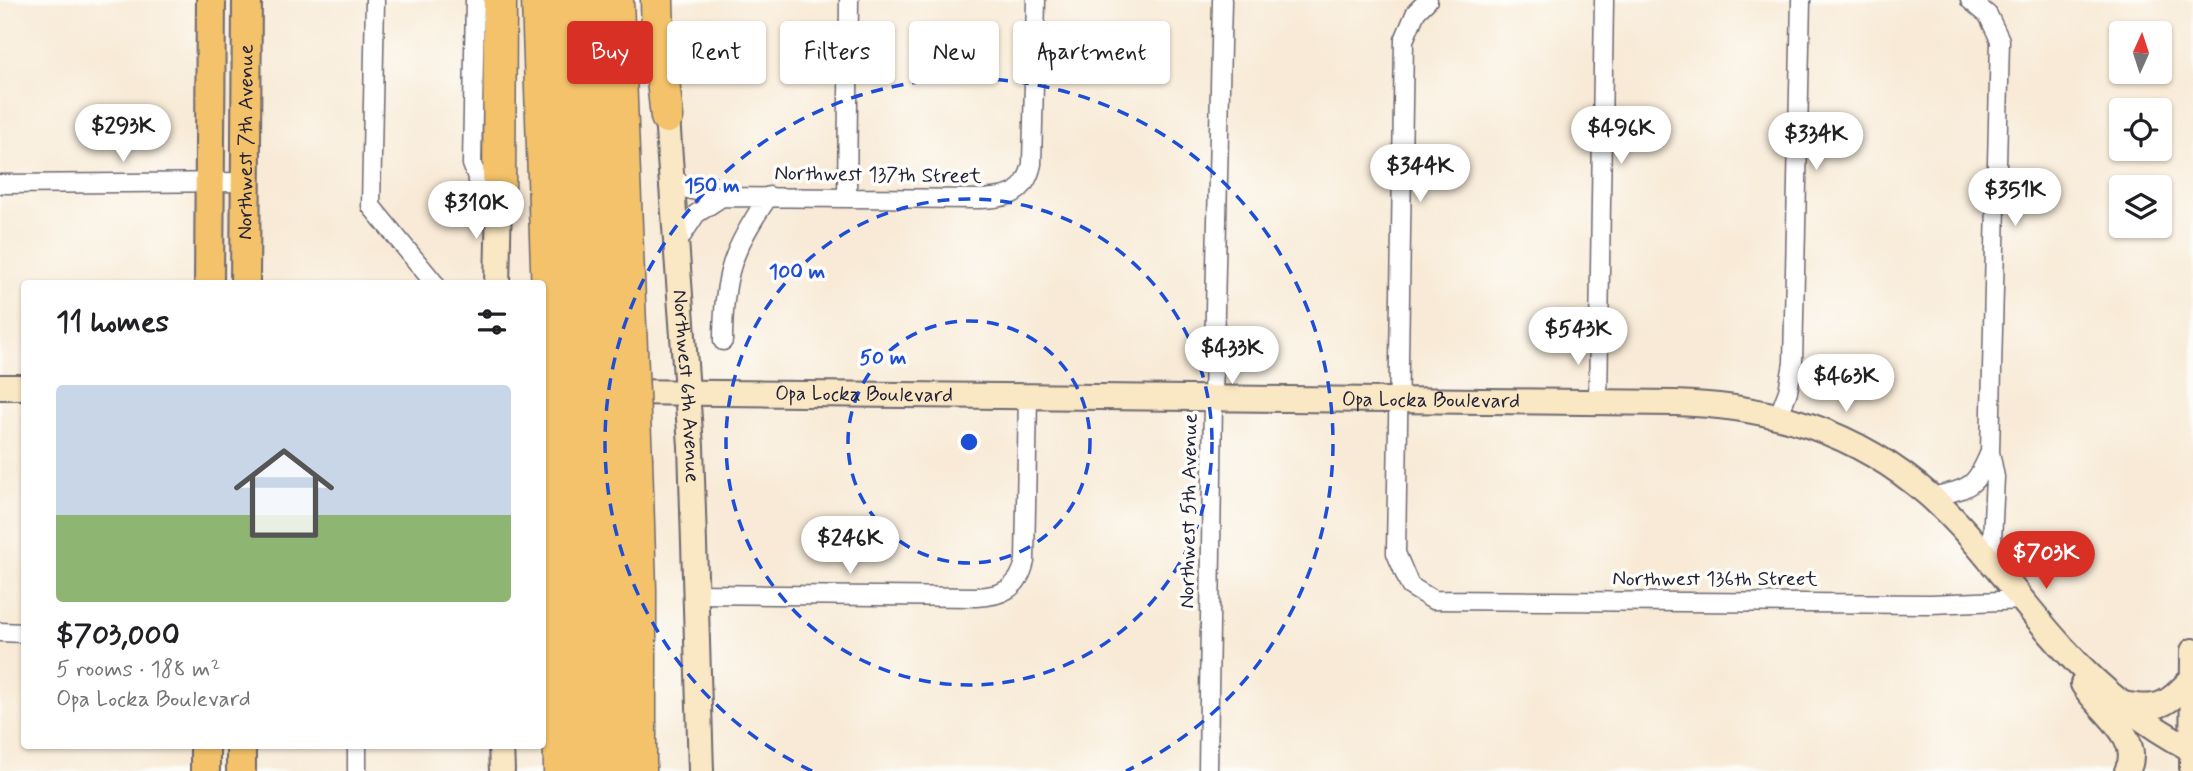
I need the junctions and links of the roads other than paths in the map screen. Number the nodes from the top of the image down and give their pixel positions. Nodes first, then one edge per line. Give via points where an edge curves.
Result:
1 (211, 0) edge
2 (247, 0) edge
3 (375, 0) edge
4 (475, 0) edge
5 (500, 0) edge
6 (538, 0) edge
7 (565, 0) edge
8 (594, 0) edge
9 (617, 0) edge
10 (657, 0) edge
11 (669, 0) edge
12 (849, 0) edge
13 (1036, 0) edge
14 (1222, 0) edge
15 (1428, 0) edge
16 (1604, 0) edge
17 (1801, 0) edge
18 (1970, 0) edge
19 (667, 117) junction
20 (671, 176) junction
21 (211, 182) junction
22 (246, 182) junction
23 (0, 184) edge
24 (769, 196) junction
25 (722, 197) junction
26 (847, 197) junction
27 (499, 199) junction
28 (675, 246) junction
29 (209, 280) edge
30 (245, 280) edge
31 (432, 280) edge
32 (498, 280) edge
33 (589, 326) junction
34 (723, 341) dead end
35 (0, 387) edge
36 (21, 387) edge
37 (546, 392) edge
38 (687, 392) junction
39 (1028, 397) junction
40 (1213, 399) junction
41 (1398, 400) junction
42 (1598, 403) junction
43 (1779, 415) junction
44 (1990, 452) junction
45 (595, 460) junction
46 (1931, 498) junction
47 (1991, 563) junction
48 (694, 594) junction
49 (2023, 600) junction
50 (0, 632) edge
51 (21, 633) edge
52 (2064, 650) junction
53 (2193, 651) edge
54 (2192, 679) edge
55 (2123, 704) junction
56 (600, 717) junction
57 (205, 749) edge
58 (241, 749) edge
59 (357, 749) edge
60 (501, 749) edge
61 (2192, 757) edge
62 (205, 771) edge
63 (241, 771) edge
64 (357, 771) edge
65 (502, 771) edge
66 (560, 771) edge
67 (585, 771) edge
68 (615, 771) edge
69 (640, 771) edge
70 (701, 771) edge
71 (1208, 771) edge
72 (2127, 771) edge

1 - 21 main road, Northwest 7th Avenue
2 - 22 main road, Northwest 7th Avenue
3 - 31 street via 371,206
4 - 27 street via 472,164 478,180
5 - 27 highway
6 - 33 highway
7 - 33 highway
8 - 33 highway
9 - 33 highway
10 - 19 highway
11 - 19 street, Northwest 6th Avenue
12 - 26 street
13 - 26 street, Northwest 137th Street via 1032,156 1027,181 1012,194 996,199
14 - 40 street, Northwest 5th Avenue
15 - 41 street via 1416,12 1404,40
16 - 42 street
17 - 43 street via 1793,363
18 - 44 street via 1989,15 2000,40
19 - 20 main road, Northwest 6th Avenue
20 - 25 street, Northwest 137th Street via 688,189
20 - 28 main road, Northwest 6th Avenue
21 - 22 street
21 - 23 street
21 - 29 main road, Northwest 7th Avenue
22 - 30 main road, Northwest 7th Avenue
24 - 25 street, Northwest 137th Street
24 - 26 street, Northwest 137th Street
24 - 34 street via 729,267
25 - 28 street via 696,214
27 - 32 main road
28 - 38 main road, Northwest 6th Avenue
33 - 45 highway, bridge
33 - 45 highway, bridge
35 - 36 main road
37 - 38 main road, Opa Locka Boulevard
38 - 39 main road, Opa Locka Boulevard
38 - 48 main road, Northwest 6th Avenue
39 - 40 main road, Opa Locka Boulevard
39 - 48 street via 1023,570 1016,584 1002,594
40 - 41 main road, Opa Locka Boulevard
40 - 71 street, Northwest 5th Avenue
41 - 42 main road, Opa Locka Boulevard
41 - 49 street, Northwest 136th Street via 1396,553 1410,586 1433,600 1931,604
42 - 43 main road, Opa Locka Boulevard via 1709,404
43 - 46 main road, Opa Locka Boulevard via 1860,447
44 - 46 street via 1973,484
44 - 47 street via 1995,477
45 - 56 highway
45 - 56 highway
46 - 47 main road, Opa Locka Boulevard
47 - 49 main road, Opa Locka Boulevard
48 - 70 main road, Northwest 6th Avenue
49 - 52 main road, Opa Locka Boulevard
50 - 51 street
52 - 55 main road, Opa Locka Boulevard
52 - 72 main road via 2087,691 2128,740 2132,752
53 - 54 main road
54 - 55 main road via 2161,706
54 - 61 main road
55 - 61 main road, Opa Locka Boulevard
56 - 66 highway
56 - 67 highway
56 - 68 highway
56 - 69 highway
57 - 62 main road
58 - 63 main road
59 - 64 street
60 - 65 main road

